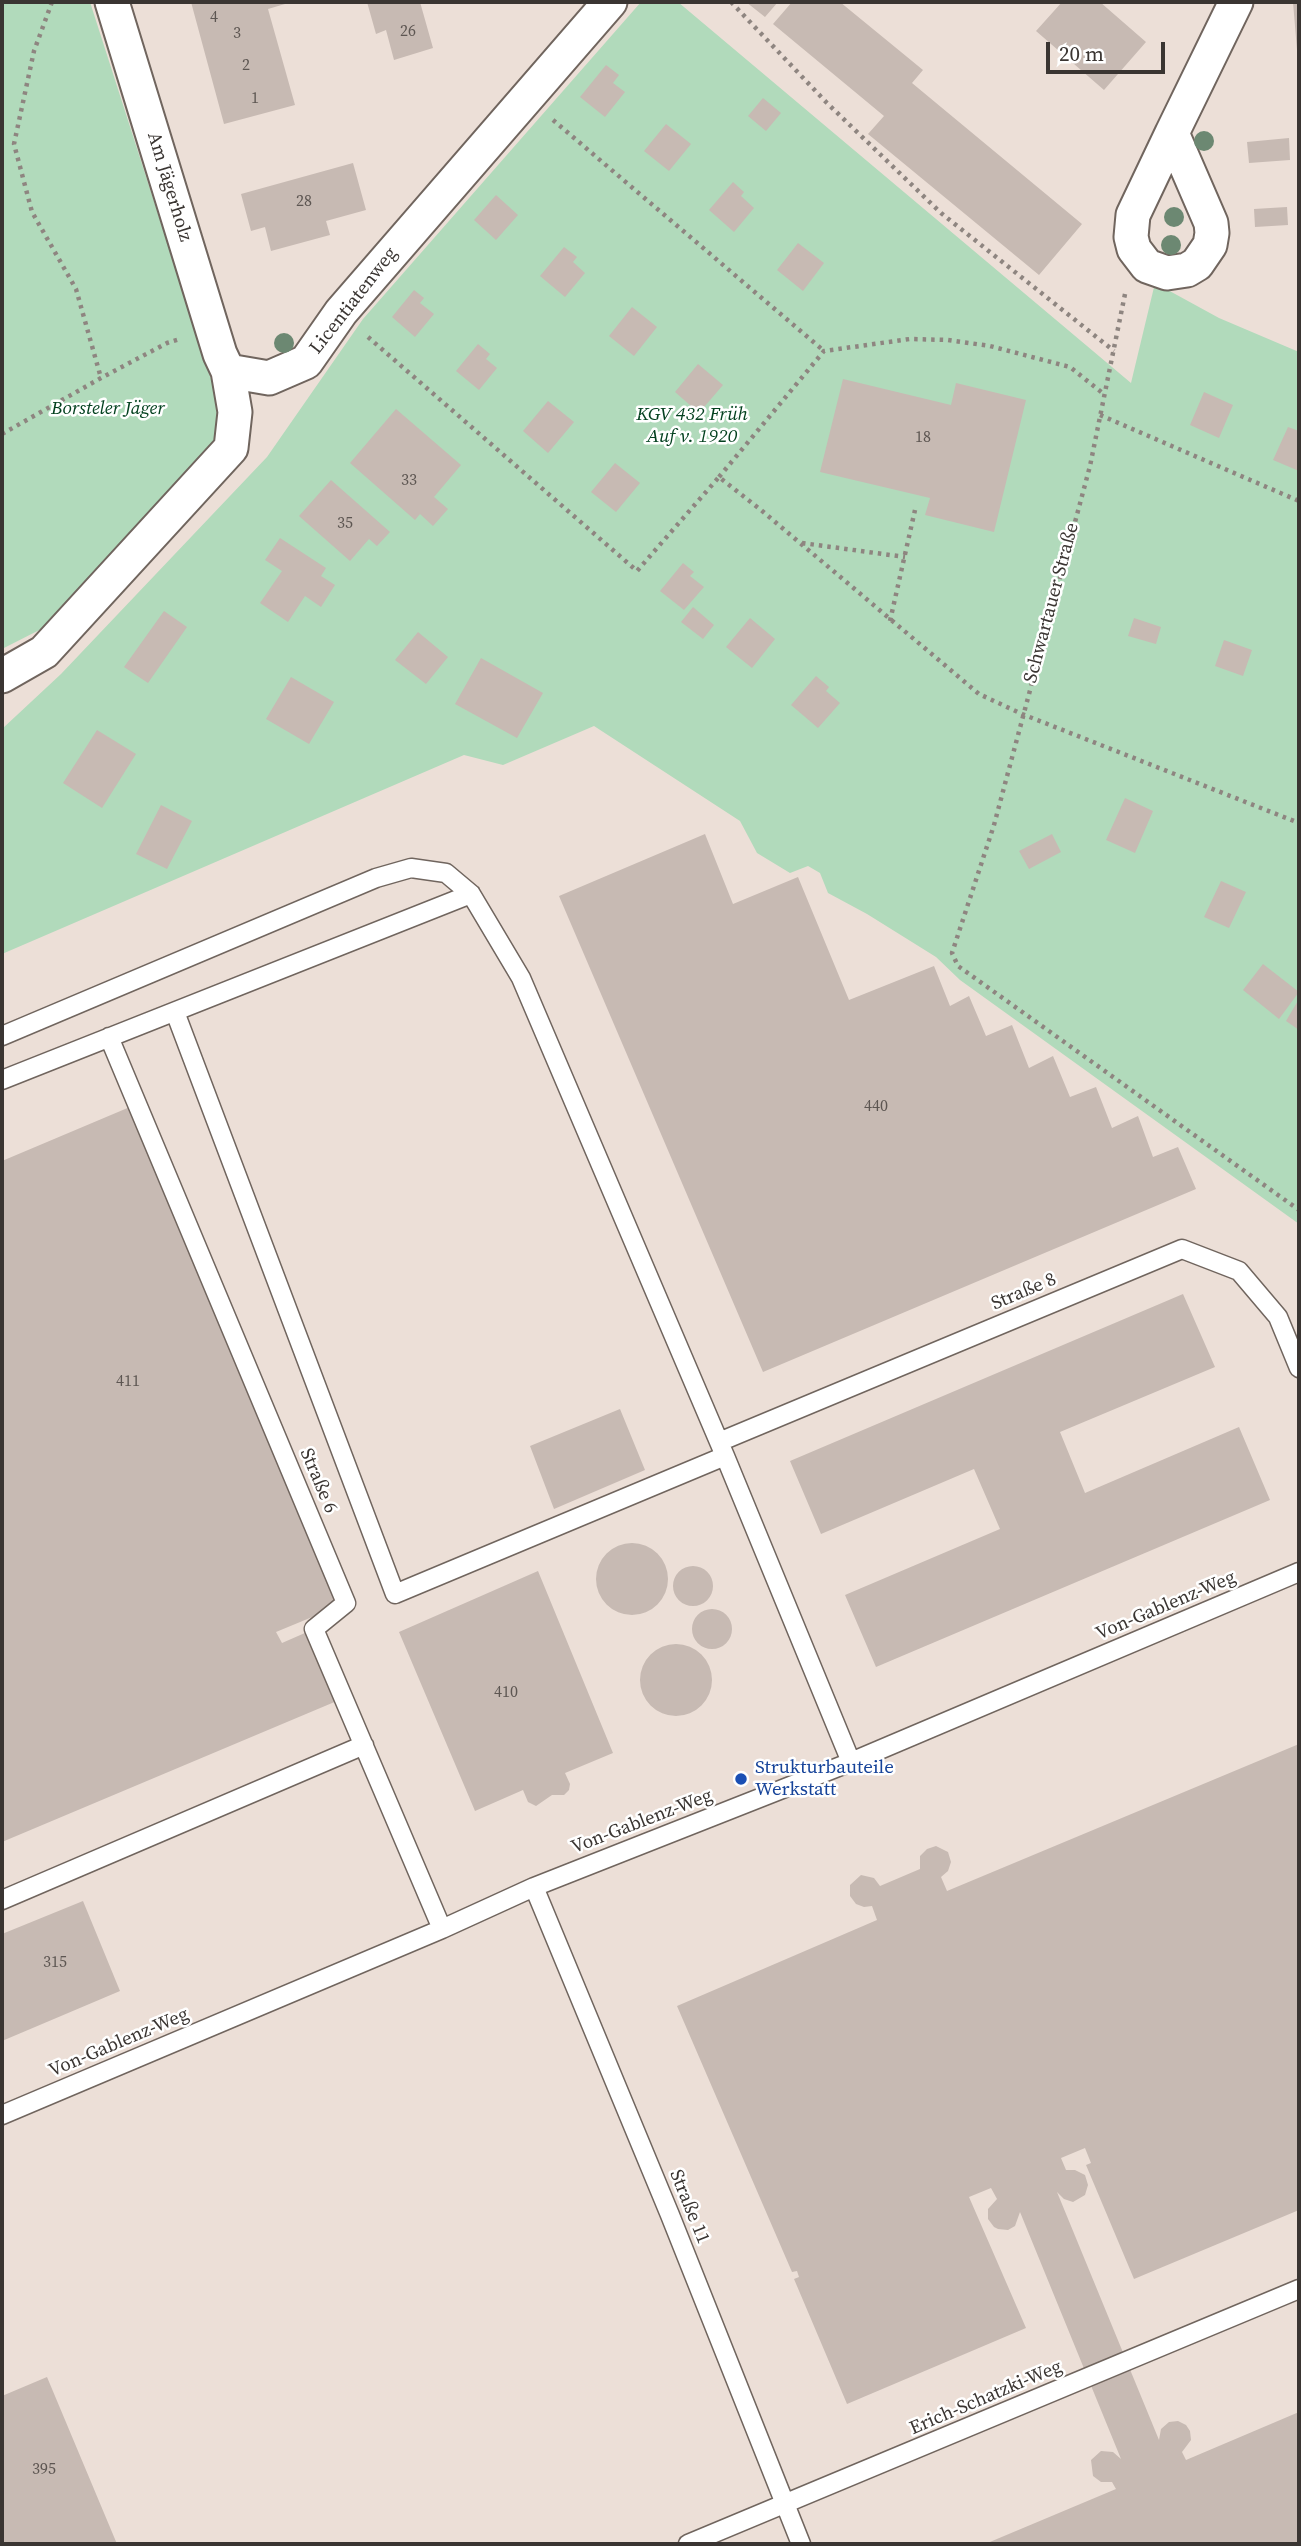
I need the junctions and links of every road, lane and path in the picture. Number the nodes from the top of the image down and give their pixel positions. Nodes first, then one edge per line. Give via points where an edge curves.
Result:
1 (52, 2) edge
2 (112, 2) edge
3 (611, 2) edge
4 (731, 2) edge
5 (1236, 2) edge
6 (530, 93) junction
7 (1172, 133) junction
8 (1134, 249) junction
9 (341, 312) junction
10 (180, 338) dead end
11 (824, 351) junction
12 (1114, 351) junction
13 (228, 371) junction
14 (101, 378) junction
15 (1105, 395) junction
16 (1100, 415) junction
17 (2, 434) edge
18 (719, 477) junction
19 (1299, 501) edge
20 (915, 510) dead end
21 (800, 542) junction
22 (905, 557) junction
23 (890, 621) junction
24 (2, 676) edge
25 (1022, 714) junction
26 (1299, 823) edge
27 (471, 894) junction
28 (175, 1012) junction
29 (2, 1036) edge
30 (109, 1037) junction
31 (2, 1080) edge
32 (1299, 1210) edge
33 (1299, 1368) edge
34 (722, 1449) junction
35 (1299, 1573) edge
36 (364, 1745) junction
37 (851, 1762) junction
38 (534, 1887) junction
39 (2, 1900) edge
40 (442, 1928) junction
41 (2, 2115) edge
42 (1299, 2289) edge
43 (785, 2505) junction
44 (688, 2544) edge
45 (801, 2544) edge

1 - 14 path via 34,51 14,144 32,212 76,289
2 - 13 street, Am Jägerholz
3 - 6 street, Licentiatenweg
4 - 12 path via 827,103 942,213
5 - 7 street
6 - 9 street, Licentiatenweg
6 - 11 path via 554,121
7 - 8 street via 1133,215 1130,237
7 - 8 street via 1211,223 1210,245 1197,264 1177,273 1147,266
8 - 12 path, Schwartauer Straße
9 - 13 street, Licentiatenweg via 306,362 269,378
9 - 18 path via 637,570
10 - 14 path
11 - 15 path via 910,339 990,346 1070,367
11 - 18 path
12 - 15 path, Schwartauer Straße
13 - 24 street via 235,412 230,448 44,652
14 - 17 path
15 - 16 path, Schwartauer Straße
16 - 19 path
16 - 25 path, Schwartauer Straße
18 - 21 path
20 - 22 path
21 - 22 path
21 - 23 path
22 - 23 path
23 - 25 path via 979,694
25 - 26 path
25 - 32 path, Schwartauer Straße via 994,825 952,953 958,966
27 - 28 lane
27 - 29 lane via 446,873 411,868 376,877
27 - 34 lane via 521,978
28 - 30 lane
28 - 34 lane, Straße 8 via 395,1594
30 - 31 lane
30 - 36 lane, Straße 6 via 346,1603 314,1629
33 - 34 lane, Straße 8 via 1278,1317 1239,1271 1182,1249
34 - 37 lane
35 - 37 lane, Von-Gablenz-Weg
36 - 39 lane
36 - 40 lane, Straße 6
37 - 38 lane, Von-Gablenz-Weg
38 - 40 lane, Von-Gablenz-Weg
38 - 43 lane, Straße 11
40 - 41 lane, Von-Gablenz-Weg
42 - 43 lane, Erich-Schatzki-Weg
43 - 44 lane, Erich-Schatzki-Weg
43 - 45 lane, Straße 11

